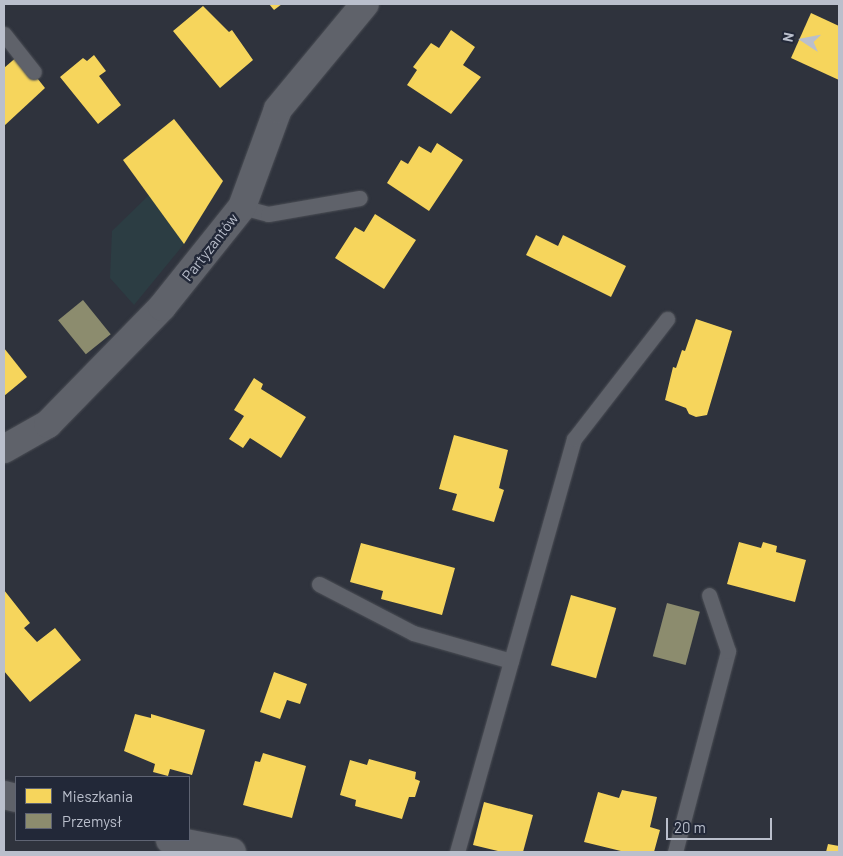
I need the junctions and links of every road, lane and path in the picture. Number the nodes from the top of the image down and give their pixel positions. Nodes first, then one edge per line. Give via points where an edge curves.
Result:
1 (365, 4) edge
2 (4, 34) edge
3 (34, 72) dead end
4 (360, 198) dead end
5 (242, 206) junction
6 (668, 319) dead end
7 (4, 449) edge
8 (319, 584) dead end
9 (708, 595) dead end
10 (511, 661) junction
11 (175, 841) edge
12 (232, 852) edge
13 (457, 852) edge
14 (675, 852) edge

1 - 5 street, Partyzantów via 278,109
2 - 3 lane
4 - 5 lane via 268,214
5 - 7 street, Partyzantów via 162,307 78,382 48,424
6 - 10 lane via 574,439
8 - 10 lane via 413,633
9 - 14 lane via 728,651
10 - 13 lane
11 - 12 street

